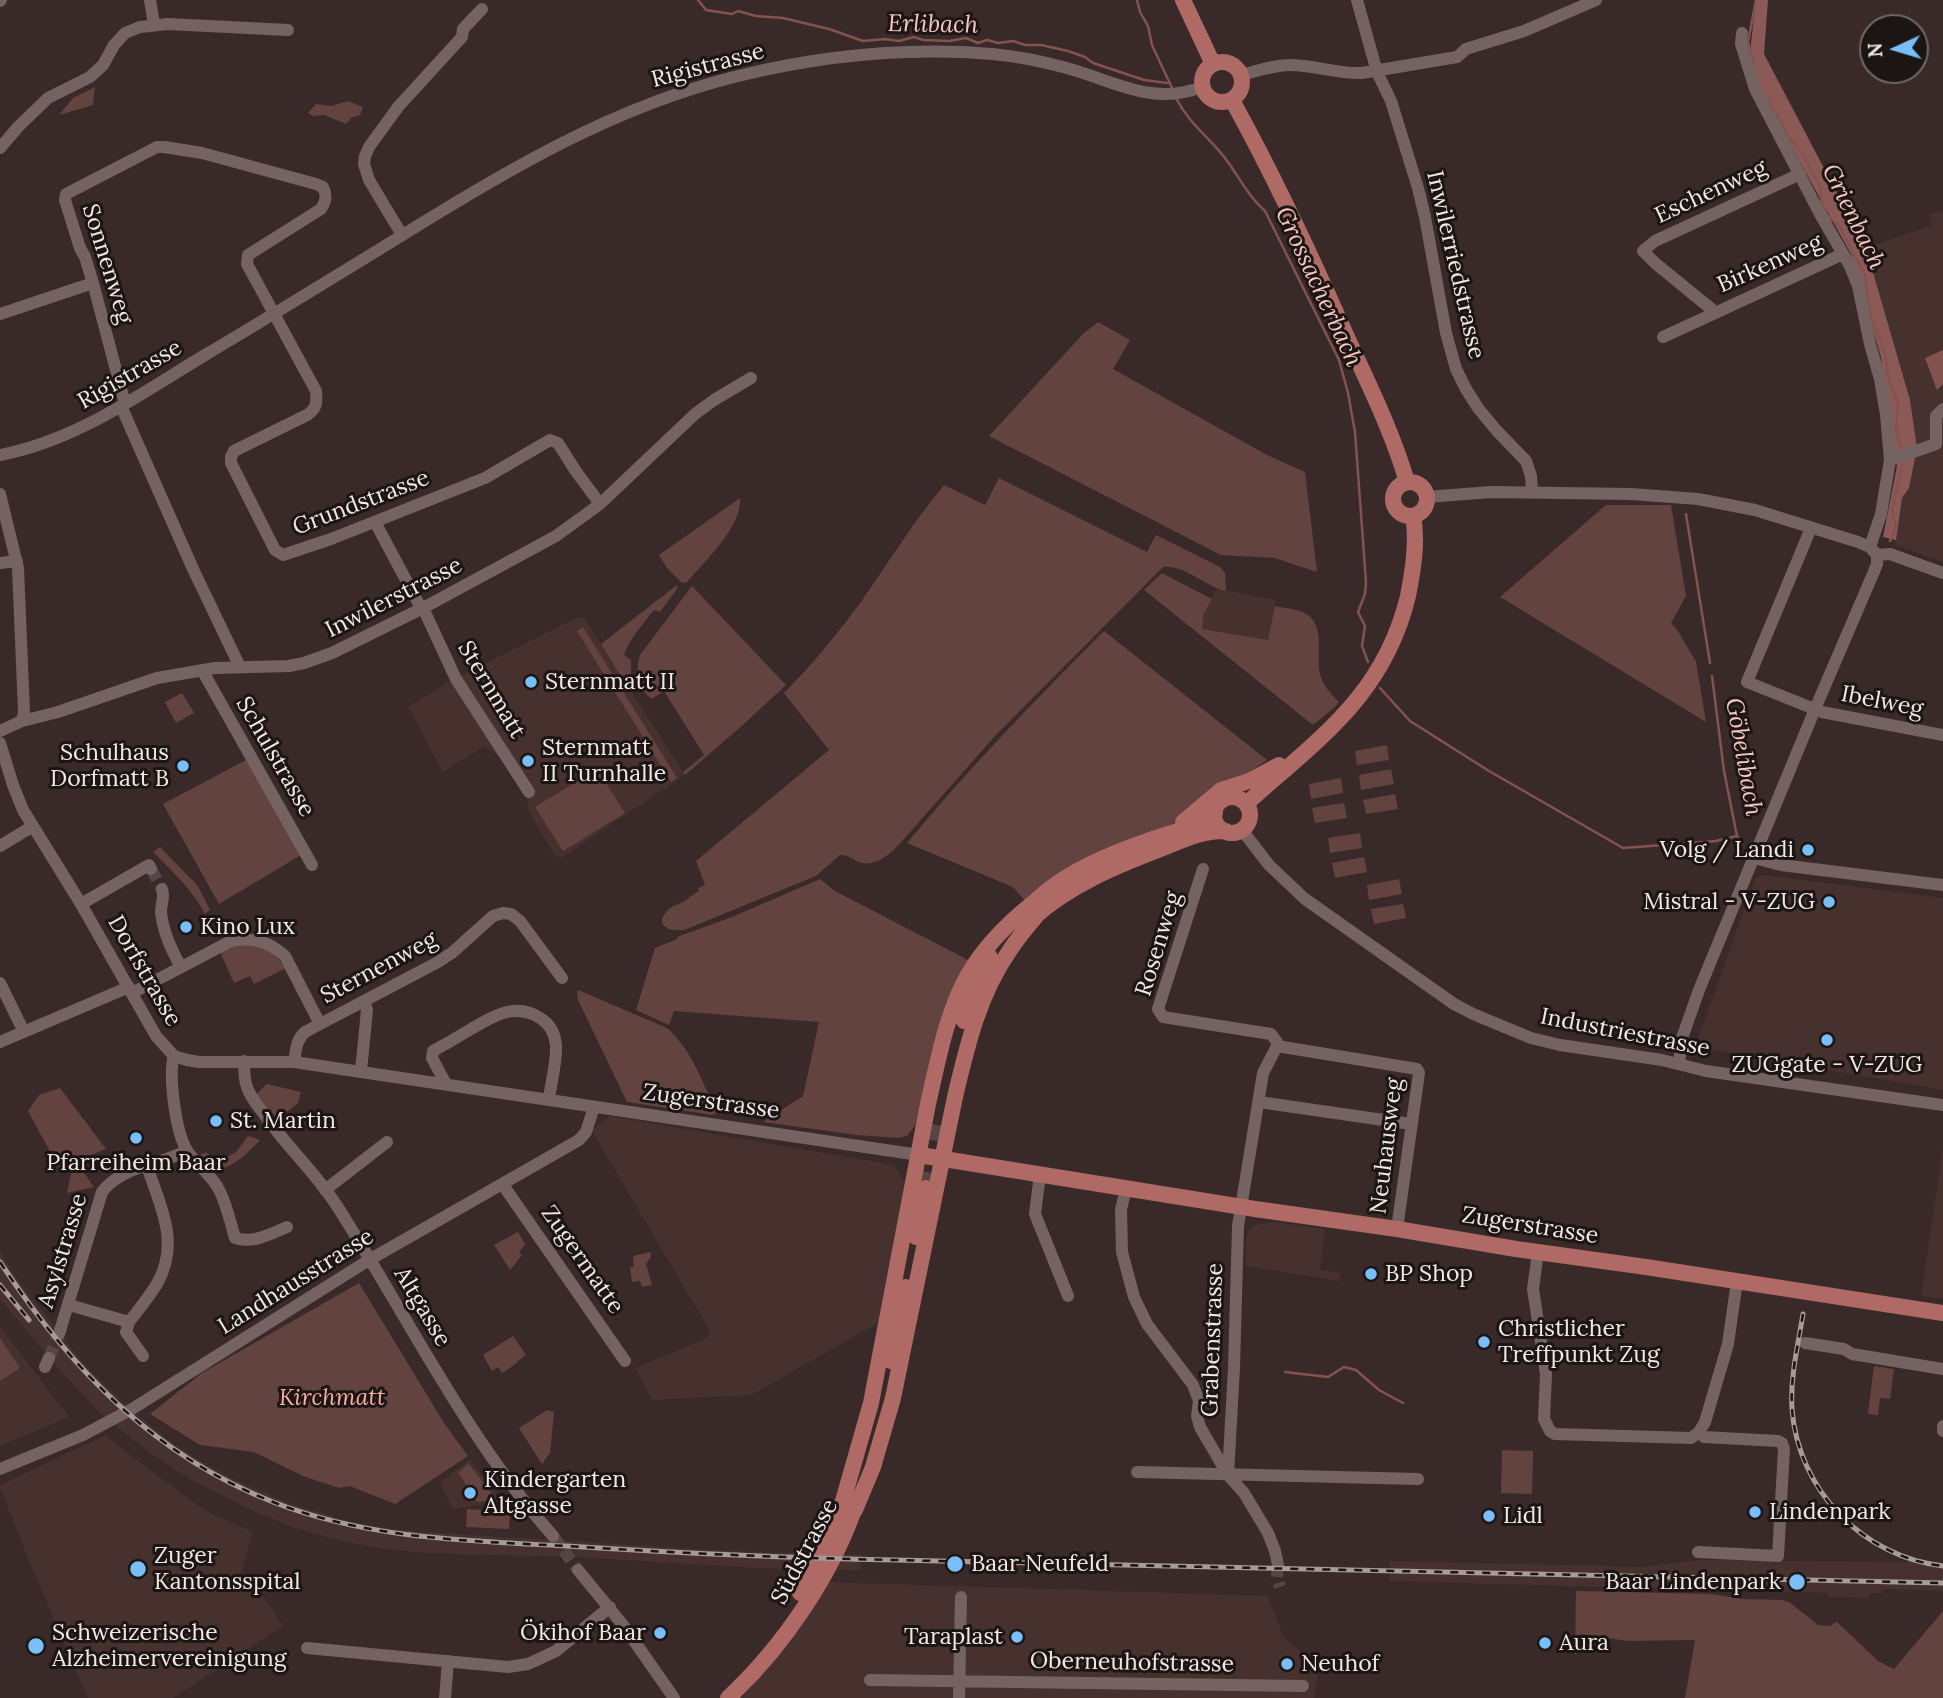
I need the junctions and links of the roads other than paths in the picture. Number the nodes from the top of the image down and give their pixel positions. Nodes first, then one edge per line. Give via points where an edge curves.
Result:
1 (150, 0) edge
2 (1183, 0) edge
3 (1357, 0) edge
4 (1595, 0) edge
5 (482, 9) dead end
6 (154, 24) junction
7 (288, 30) dead end
8 (1742, 33) dead end
9 (1213, 64) junction
10 (1377, 72) junction
11 (1241, 75) junction
12 (1202, 87) junction
13 (1232, 100) junction
14 (0, 148) edge
15 (1800, 174) junction
16 (402, 235) junction
17 (1643, 251) joint
18 (1843, 254) junction
19 (93, 283) junction
20 (1715, 312) junction
21 (0, 314) edge
22 (273, 315) junction
23 (1663, 337) dead end
24 (751, 378) dead end
25 (123, 405) junction
26 (1943, 410) edge
27 (0, 455) edge
28 (1898, 458) junction
29 (1407, 482) junction
30 (1532, 492) junction
31 (0, 494) edge
32 (1427, 497) junction
33 (600, 504) junction
34 (1413, 516) junction
35 (375, 522) junction
36 (1811, 528) junction
37 (1873, 551) junction
38 (17, 561) junction
39 (0, 563) edge
40 (1943, 573) edge
41 (422, 608) junction
42 (240, 667) junction
43 (202, 670) junction
44 (1815, 709) junction
45 (22, 721) junction
46 (0, 731) edge
47 (1943, 735) edge
48 (0, 743) edge
49 (1298, 758) junction
50 (529, 792) dead end
51 (1246, 804) junction
52 (1215, 813) junction
53 (33, 825) junction
54 (1234, 830) junction
55 (1150, 840) junction
56 (0, 846) edge
57 (1754, 858) junction
58 (312, 865) dead end
59 (150, 867) dead end
60 (1203, 869) dead end
61 (1943, 885) edge
62 (162, 889) tunnel mouth
63 (81, 904) junction
64 (1037, 907) junction
65 (181, 967) junction
66 (562, 978) dead end
67 (0, 983) edge
68 (130, 990) junction
69 (364, 1001) junction
70 (320, 1024) junction
71 (24, 1032) junction
72 (0, 1042) edge
73 (1277, 1046) junction
74 (174, 1056) junction
75 (244, 1061) junction
76 (295, 1062) junction
77 (1679, 1064) junction
78 (1417, 1069) joint
79 (361, 1071) junction
80 (446, 1084) junction
81 (550, 1099) junction
82 (1259, 1102) junction
83 (1943, 1105) edge
84 (594, 1107) junction
85 (1411, 1124) junction
86 (939, 1125) tunnel mouth
87 (387, 1142) dead end
88 (186, 1150) junction
89 (919, 1155) junction
90 (943, 1158) junction
91 (146, 1166) junction
92 (1040, 1174) junction
93 (502, 1185) junction
94 (926, 1188) tunnel mouth
95 (1126, 1188) junction
96 (324, 1190) junction
97 (1240, 1207) junction
98 (287, 1227) dead end
99 (1397, 1229) junction
100 (1538, 1252) junction
101 (369, 1260) junction
102 (1737, 1281) junction
103 (1068, 1296) dead end
104 (69, 1305) junction
105 (1943, 1313) edge
106 (130, 1322) junction
107 (59, 1334) tunnel mouth
108 (1805, 1343) dead end
109 (144, 1356) dead end
110 (625, 1360) dead end
111 (1943, 1369) edge
112 (1699, 1432) junction
113 (0, 1469) edge
114 (1137, 1472) dead end
115 (1228, 1475) junction
116 (1418, 1479) dead end
117 (847, 1512) junction
118 (553, 1536) tunnel mouth
119 (1698, 1552) dead end
120 (1278, 1564) tunnel mouth
121 (578, 1570) tunnel mouth
122 (961, 1597) dead end
123 (610, 1607) junction
124 (307, 1648) dead end
125 (448, 1661) junction
126 (870, 1680) dead end
127 (960, 1682) junction
128 (1303, 1686) dead end
129 (445, 1698) edge
130 (674, 1698) edge
131 (721, 1698) edge
132 (729, 1698) edge
133 (959, 1698) edge

1 - 6 street
2 - 9 main road
3 - 10 street, Inwilerriedstrasse
4 - 10 street via 1524,31 1466,49 1457,57
5 - 16 street via 398,107 365,156 369,180
6 - 7 street
6 - 14 street via 125,33 99,69 48,98
8 - 15 street via 1755,89
9 - 11 main road via 1229,63
9 - 12 main road via 1205,71
10 - 11 street via 1350,74 1292,65
10 - 30 street, Inwilerriedstrasse via 1415,177 1456,369 1478,408 1526,461
11 - 13 main road via 1241,89
12 - 13 main road via 1214,101
12 - 16 street, Rigistrasse via 1184,93 1140,92 1065,67 993,54 910,53 788,66 705,85 600,123
13 - 29 main road via 1334,307 1395,443
15 - 17 street, Eschenweg via 1655,241
15 - 18 street
16 - 22 street, Rigistrasse
17 - 20 street, Birkenweg
18 - 20 street, Birkenweg
18 - 28 street via 1858,286
19 - 21 street
19 - 22 street, Sonnenweg via 66,194 157,147 202,153 323,187 326,202 321,209 248,255 247,264
19 - 25 street, Sonnenweg
20 - 23 street, Birkenweg
22 - 25 street, Rigistrasse
22 - 35 street, Grundstrasse via 316,391 317,403 307,415 234,451 231,463 275,550 283,555
24 - 33 street, Inwilerstrasse via 695,414
25 - 27 street, Rigistrasse via 43,444
25 - 42 street, Sonnenweg
26 - 28 street via 1937,416 1936,444
28 - 37 street
29 - 32 main road via 1420,486
29 - 34 main road via 1399,486 1393,499 1399,512
30 - 32 street
30 - 36 street via 1698,499 1755,510
31 - 38 street
32 - 34 main road via 1423,509
33 - 35 street, Grundstrasse via 558,443 550,440 485,478
33 - 41 street, Inwilerstrasse via 556,536
34 - 49 main road via 1410,585 1388,652 1344,714
35 - 41 street, Sternmatt
36 - 37 street
36 - 44 street, Ibelweg via 1747,682
37 - 40 street
37 - 44 street via 1877,564 1873,575
38 - 39 street
38 - 45 street
41 - 42 street, Inwilerstrasse via 304,663
41 - 50 street, Sternmatt via 456,679
42 - 43 street, Inwilerstrasse
43 - 45 street, Inwilerstrasse via 157,678
43 - 58 street, Schulstrasse
44 - 47 street, Ibelweg
44 - 57 street
45 - 46 street, Inwilerstrasse
48 - 53 street, Dorfstrasse via 17,796
49 - 51 main road
49 - 55 main road via 1221,790 1190,818
51 - 52 main road via 1227,798
51 - 54 main road via 1250,818
52 - 54 main road via 1218,826
52 - 55 main road
53 - 56 street
53 - 63 street, Dorfstrasse
54 - 64 main road via 1203,833 1122,863
54 - 77 street, Industriestrasse via 1295,891 1454,1004 1531,1038
55 - 64 main road via 1059,883
57 - 61 street
57 - 77 street via 1691,1010
59 - 63 street, Dorfstrasse
60 - 73 street, Rosenweg via 1158,1009 1164,1017 1271,1034
62 - 65 street via 164,929
63 - 68 street, Dorfstrasse
64 - 86 main road via 974,992 956,1045
64 - 89 main road via 1012,920 961,988 939,1055
64 - 90 main road via 991,982 975,1019
65 - 68 street
65 - 70 street via 231,941 258,939 285,956
66 - 69 street, Sternenweg via 520,921 503,913 493,916 453,953
67 - 71 street
68 - 71 street
68 - 74 street, Dorfstrasse via 156,1036
69 - 70 street, Sternenweg
69 - 79 street via 368,1010
70 - 76 street, Sternenweg via 300,1036
71 - 72 street
73 - 78 street, Rosenweg
73 - 82 street via 1263,1073
74 - 75 street, Zugerstrasse
74 - 88 street via 173,1090
75 - 76 street, Zugerstrasse
75 - 96 street, Altgasse via 250,1093
76 - 79 street, Zugerstrasse
77 - 83 street, Industriestrasse
78 - 85 street, Neuhausweg
79 - 80 street, Zugerstrasse
80 - 81 street, Zugerstrasse
80 - 81 street via 433,1051 492,1016 521,1010 544,1020 552,1030 556,1045
81 - 84 street, Zugerstrasse
82 - 85 street
82 - 97 street
84 - 89 street, Zugerstrasse
84 - 93 street, Landhausstrasse via 579,1140
85 - 99 street, Neuhausweg
87 - 96 street
88 - 91 street, Asylstrasse
88 - 98 street via 217,1186 235,1238 248,1241
89 - 90 main road, Zugerstrasse
89 - 117 main road
90 - 92 main road, Zugerstrasse
90 - 117 main road via 893,1398 873,1466
91 - 104 street, Asylstrasse via 119,1176 102,1192
91 - 106 street via 169,1232 169,1248 157,1283
92 - 95 main road, Zugerstrasse
92 - 103 street via 1035,1214
93 - 101 street, Landhausstrasse
93 - 110 street, Zugermatte
94 - 117 main road, Südstrasse via 890,1365
95 - 97 main road, Zugerstrasse
95 - 115 street via 1122,1244 1134,1297 1147,1324 1193,1385 1200,1427
96 - 101 street, Altgasse
97 - 99 main road, Zugerstrasse
97 - 115 street, Grabenstrasse
99 - 100 main road, Zugerstrasse
100 - 102 main road, Zugerstrasse
100 - 112 street via 1533,1289 1546,1374 1544,1419 1550,1431 1691,1438
101 - 113 street, Landhausstrasse via 92,1432
101 - 118 street, Altgasse via 455,1403
102 - 105 main road, Zugerstrasse
102 - 112 street via 1728,1344
104 - 106 street
104 - 107 street, Asylstrasse
106 - 109 street via 126,1332
108 - 111 street
112 - 119 street via 1704,1437 1778,1441 1784,1448 1778,1556
114 - 115 street
115 - 116 street
115 - 120 street via 1268,1532
117 - 131 main road, Südstrasse via 798,1597
117 - 132 main road, Südstrasse via 842,1539 791,1625
121 - 123 street
122 - 127 street
123 - 125 street via 556,1651 528,1664 508,1667
123 - 130 street
124 - 125 street
125 - 129 street
126 - 127 street, Oberneuhofstrasse
127 - 128 street, Oberneuhofstrasse
127 - 133 street

